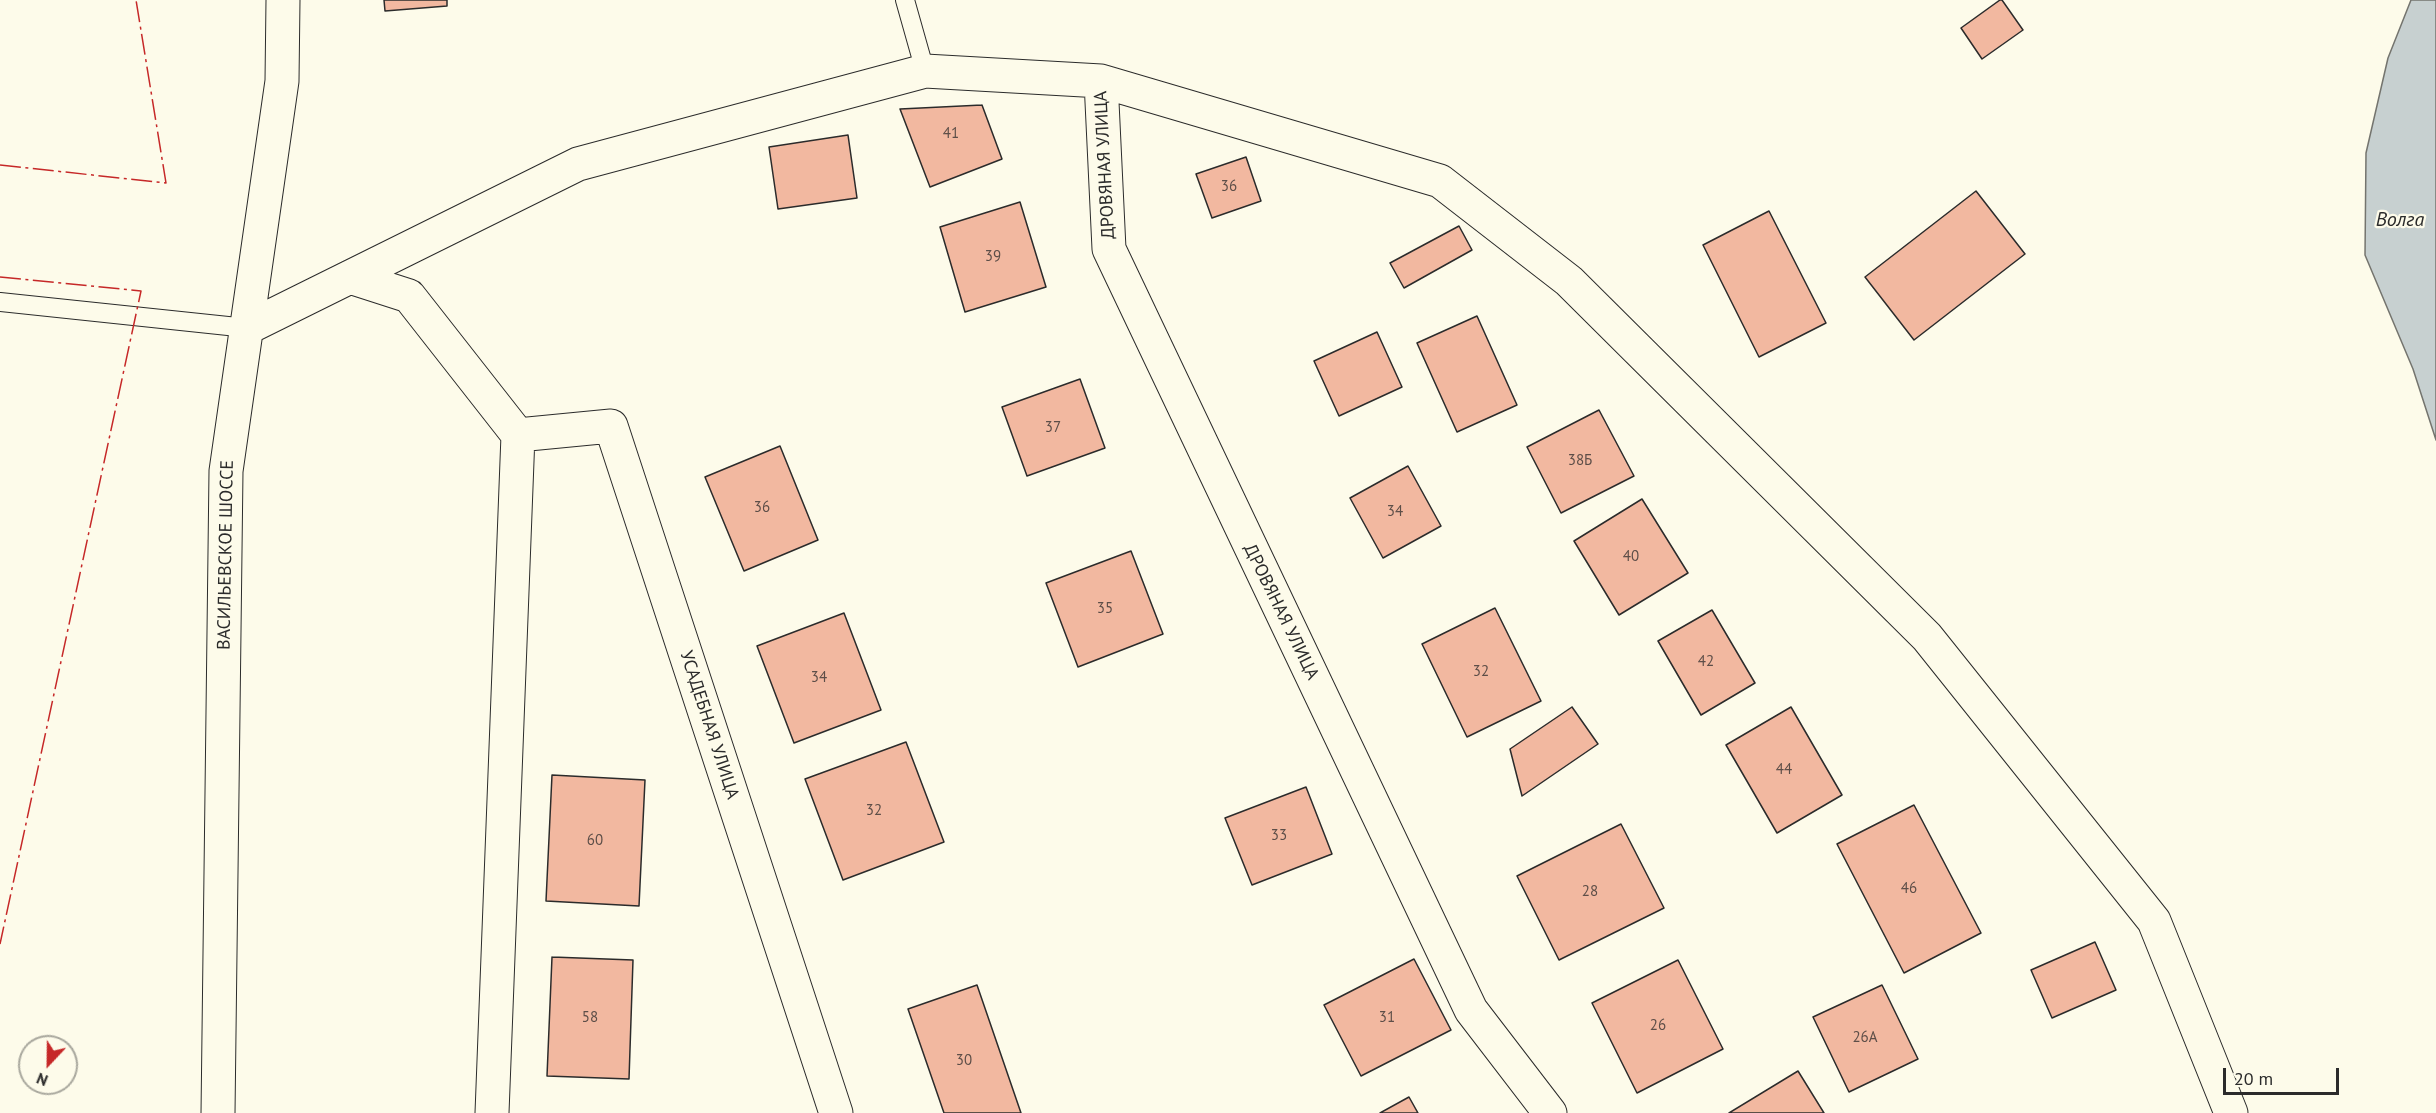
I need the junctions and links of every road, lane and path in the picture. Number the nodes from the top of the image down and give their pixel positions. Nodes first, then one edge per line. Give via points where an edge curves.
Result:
1 (282, 0) edge
2 (905, 0) edge
3 (925, 71) junction
4 (1101, 81) junction
5 (350, 277) junction
6 (0, 302) edge
7 (247, 328) junction
8 (518, 435) junction
9 (218, 1113) edge
10 (492, 1113) edge
11 (836, 1113) edge
12 (1550, 1113) edge
13 (2231, 1113) edge

1 - 7 street, ВАСИЛЬЕВСКОЕ ШОССЕ via 282,81
2 - 3 lane
3 - 4 street
3 - 5 street via 578,164
4 - 12 street, ДРОВЯНАЯ УЛИЦА via 1109,249 1471,1010
4 - 13 street via 1440,181 1569,281 1927,637 2154,921
5 - 7 street
5 - 8 street via 409,296
6 - 7 lane
7 - 9 street, ВАСИЛЬЕВСКОЕ ШОССЕ via 226,471
8 - 10 street
8 - 11 street, УСАДЕБНАЯ УЛИЦА via 611,426

